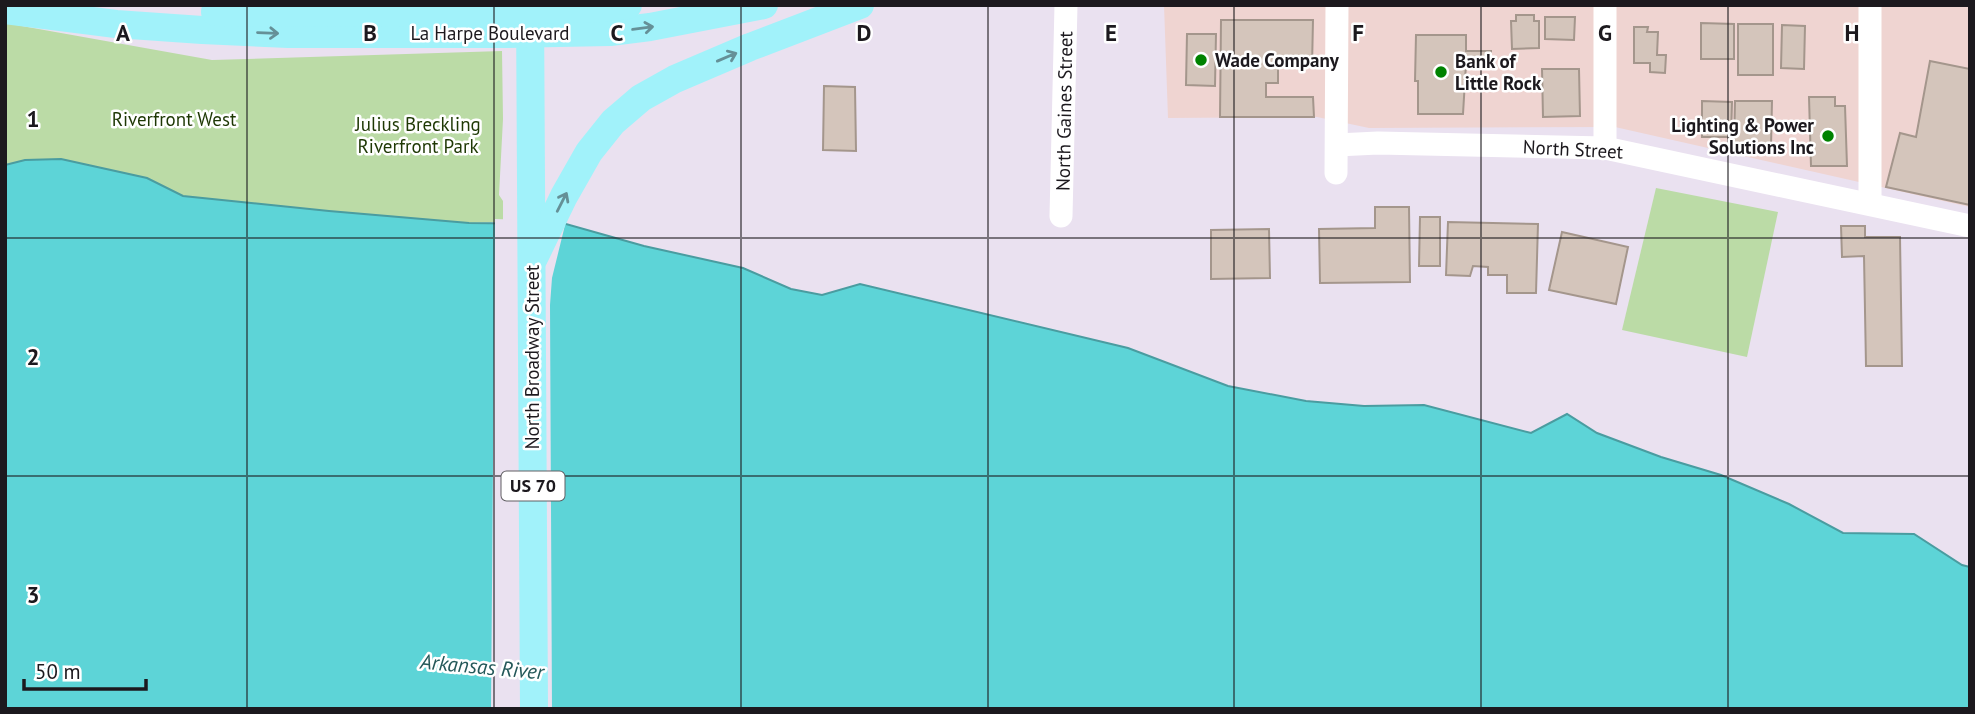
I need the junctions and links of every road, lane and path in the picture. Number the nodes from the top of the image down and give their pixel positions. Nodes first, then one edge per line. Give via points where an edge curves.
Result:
1 (110, 5) edge
2 (530, 5) edge
3 (628, 5) edge
4 (764, 5) edge
5 (860, 5) edge
6 (1066, 5) edge
7 (1338, 5) edge
8 (1605, 5) edge
9 (1870, 5) edge
10 (5, 10) edge
11 (1337, 145) junction
12 (1605, 148) junction
13 (1336, 173) dead end
14 (1870, 203) junction
15 (1061, 216) dead end
16 (1970, 226) edge
17 (531, 263) junction
18 (534, 709) edge

1 - 3 main road, La Harpe Boulevard via 231,12 396,13
2 - 17 main road, North Broadway Street / US 70
10 -> 4 main road, La Harpe Boulevard via 202,30 504,34 610,32
17 -> 5 main road via 589,152 613,122 642,98 675,79
6 - 15 street, North Gaines Street
7 - 11 street
8 - 12 street
9 - 14 street
11 - 12 street, North Street
11 - 13 street
12 - 14 street, North Street
14 - 16 street, North Street
17 - 18 main road, North Broadway Street / US 70

